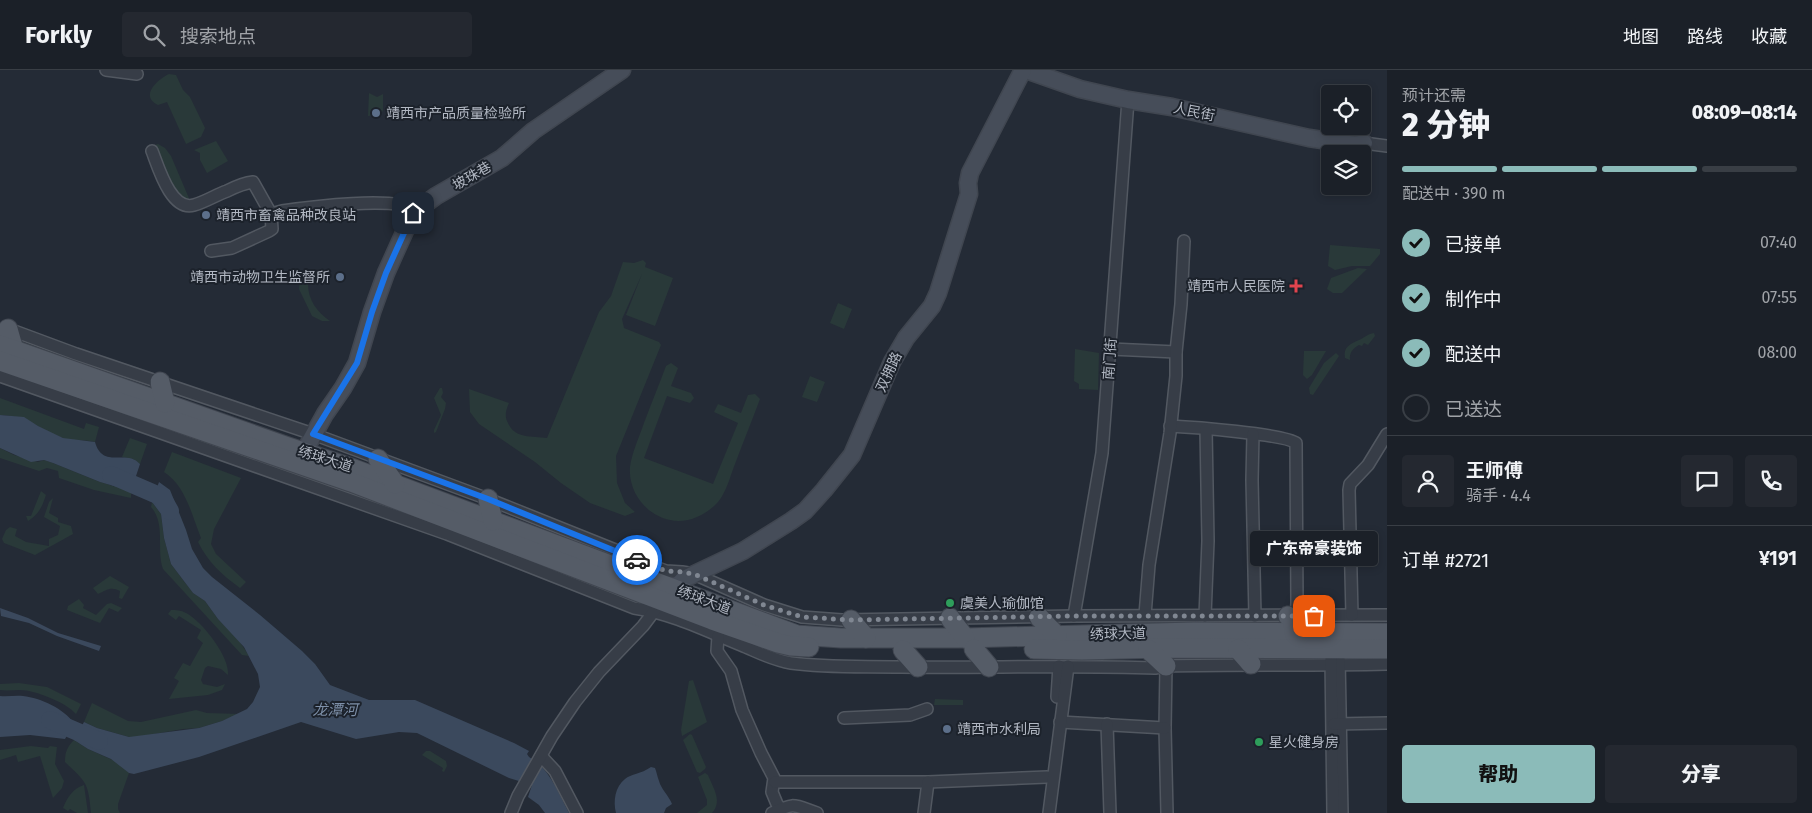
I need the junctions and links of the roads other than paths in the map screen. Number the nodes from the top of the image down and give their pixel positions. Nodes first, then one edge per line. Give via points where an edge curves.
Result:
1 (106, 70) edge
2 (622, 70) edge
3 (1024, 70) edge
4 (1042, 70) edge
5 (135, 73) edge
6 (1128, 100) junction
7 (1364, 143) junction
8 (1387, 146) edge
9 (152, 151) dead end
10 (416, 210) junction
11 (272, 214) junction
12 (1184, 241) dead end
13 (211, 251) dead end
14 (4, 342) edge
15 (1111, 349) junction
16 (1176, 352) junction
17 (0, 376) edge
18 (160, 382) junction
19 (165, 403) junction
20 (1170, 426) junction
21 (1206, 428) junction
22 (313, 434) junction
23 (1253, 434) junction
24 (1387, 434) edge
25 (302, 458) junction
26 (378, 459) junction
27 (308, 484) junction
28 (395, 484) junction
29 (488, 499) junction
30 (493, 522) junction
31 (453, 528) junction
32 (694, 574) junction
33 (663, 600) junction
34 (1145, 615) junction
35 (1352, 615) junction
36 (1387, 615) edge
37 (1074, 616) junction
38 (1206, 616) junction
39 (1255, 616) junction
40 (1292, 616) junction
41 (1039, 617) junction
42 (950, 618) junction
43 (851, 620) junction
44 (1309, 632) junction
45 (1387, 633) edge
46 (718, 636) junction
47 (1057, 636) junction
48 (866, 638) junction
49 (969, 643) junction
50 (1238, 648) junction
51 (1148, 649) junction
52 (1387, 649) edge
53 (903, 650) junction
54 (1335, 657) junction
55 (1251, 664) junction
56 (1387, 664) edge
57 (1064, 666) junction
58 (1166, 666) junction
59 (918, 667) junction
60 (989, 667) junction
61 (927, 709) dead end
62 (844, 718) dead end
63 (1060, 722) junction
64 (1387, 723) edge
65 (1107, 724) junction
66 (1336, 724) junction
67 (1165, 728) junction
68 (540, 759) junction
69 (1047, 777) junction
70 (774, 782) junction
71 (928, 782) junction
72 (776, 811) edge
73 (511, 813) edge
74 (577, 813) edge
75 (817, 813) edge
76 (924, 813) edge
77 (1041, 813) edge
78 (1048, 813) edge
79 (1110, 813) edge
80 (1167, 813) edge
81 (1333, 813) edge
82 (1342, 813) edge

1 - 5 street
2 - 10 street, 坡珠巷 via 549,119 502,158
3 - 6 street, 人民街 via 1080,89
3 - 32 street, 双拥路 via 970,173 969,194 938,293 892,362 848,462 791,521 743,552
4 - 7 street, 人民街 via 1129,95
6 - 7 street, 人民街 via 1309,138 1355,145
6 - 15 street, 南门街
7 - 8 street, 人民街
9 - 11 street via 168,191 186,206 253,182
10 - 11 street via 403,204 375,202
10 - 22 street, 坡珠巷 via 386,273 357,363
11 - 13 street via 272,229 269,231 232,248
12 - 16 street
14 - 18 street
14 - 19 main road, 绣球大道
14 - 25 main road, 绣球大道
15 - 16 street
15 - 37 street, 南门街 via 1102,453
16 - 20 street
17 - 27 street
18 - 19 main road
18 - 22 street
19 - 25 main road, 绣球大道
20 - 21 street
20 - 34 street via 1149,565
21 - 23 street
21 - 38 street
22 - 25 street, 坡珠巷
22 - 26 street
23 - 39 street
23 - 40 street via 1291,440 1297,446 1297,603
24 - 35 street via 1348,490
25 - 27 main road
25 - 28 main road, 绣球大道
25 - 31 main road, 绣球大道
26 - 28 main road
26 - 29 street
27 - 31 street
28 - 30 main road, 绣球大道
29 - 30 main road
29 - 32 street via 666,571
30 - 33 main road, 绣球大道
31 - 33 main road, 绣球大道 via 575,576
32 - 33 street, 双拥路 via 684,579
32 - 43 street via 797,616
33 - 46 street
33 - 48 main road, 绣球大道 via 797,635
33 - 53 main road, 绣球大道 via 791,646
33 - 68 street via 575,702
34 - 37 street
34 - 38 street
35 - 36 street
35 - 40 street
37 - 41 street
38 - 39 street
39 - 40 street
40 - 44 main road
41 - 42 street
41 - 47 main road
42 - 43 street
42 - 49 main road
43 - 48 main road
44 - 45 main road, 绣球大道
44 - 47 main road, 绣球大道
46 - 59 street via 790,663
46 - 70 street via 717,651 730,670 742,710
47 - 49 main road, 绣球大道
48 - 49 main road, 绣球大道
49 - 51 main road, 绣球大道
49 - 53 main road, 绣球大道
49 - 60 main road
50 - 51 main road, 绣球大道
50 - 54 main road, 绣球大道
50 - 55 main road
51 - 58 main road
52 - 54 main road, 绣球大道
53 - 59 main road
54 - 55 street
54 - 56 street
54 - 66 street
55 - 58 street
57 - 58 street
57 - 60 street
57 - 63 street
57 - 69 street
58 - 67 street
59 - 60 street
61 - 62 street via 910,715
63 - 65 street
63 - 78 street
64 - 66 street
65 - 67 street
65 - 79 street
66 - 81 street
66 - 82 street
67 - 80 street
68 - 73 street
68 - 74 street via 555,771
69 - 71 street
69 - 77 street
70 - 71 street
70 - 72 street via 772,792
71 - 76 street
72 - 75 street via 791,805

